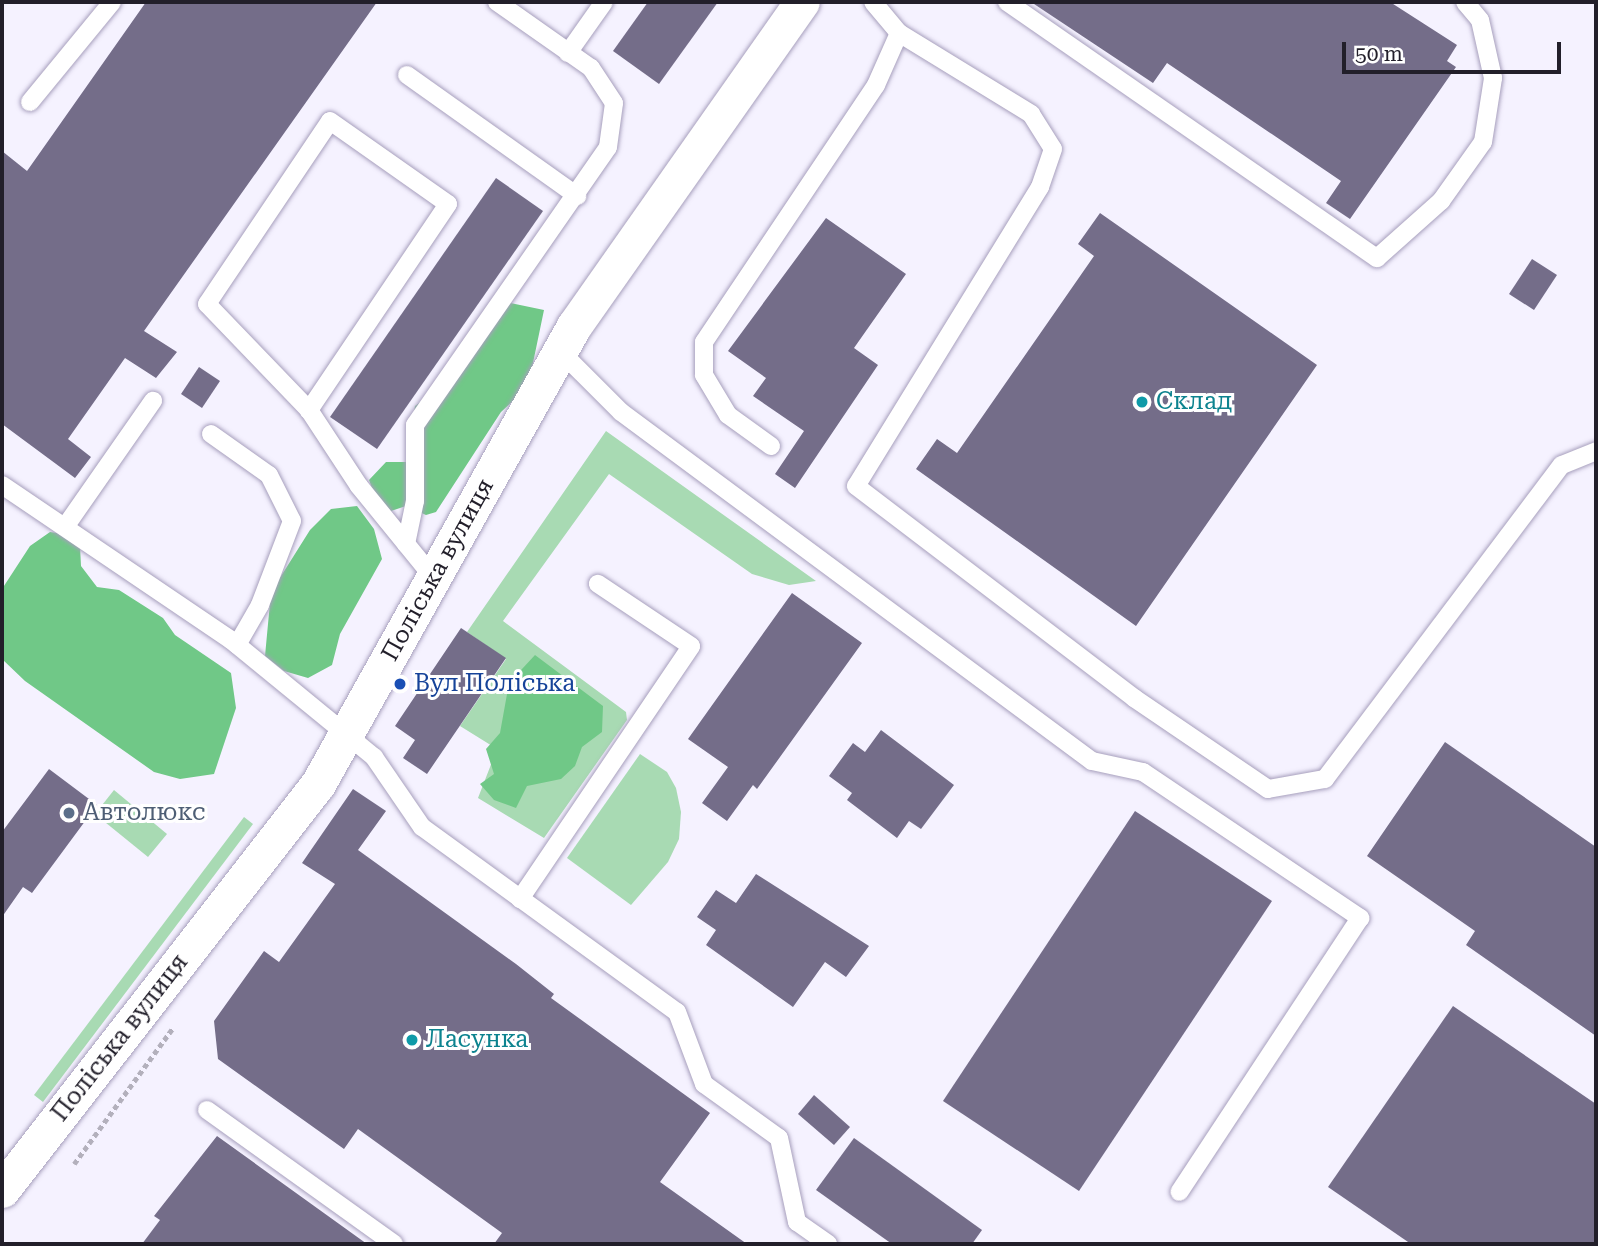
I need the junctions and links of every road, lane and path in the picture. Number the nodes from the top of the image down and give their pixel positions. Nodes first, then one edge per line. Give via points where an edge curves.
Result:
1 (112, 2) edge
2 (497, 2) edge
3 (604, 2) edge
4 (802, 2) edge
5 (873, 2) edge
6 (1007, 2) edge
7 (1465, 2) edge
8 (899, 33) junction
9 (568, 53) junction
10 (407, 75) dead end
11 (30, 102) dead end
12 (577, 196) junction
13 (560, 351) junction
14 (153, 401) dead end
15 (309, 410) junction
16 (211, 434) dead end
17 (771, 446) dead end
18 (1596, 451) edge
19 (2, 485) edge
20 (65, 527) junction
21 (407, 544) junction
22 (433, 577) junction
23 (598, 584) dead end
24 (237, 645) junction
25 (347, 732) junction
26 (520, 899) junction
27 (207, 1110) dead end
28 (6, 1173) edge
29 (1179, 1192) dead end
30 (394, 1244) edge
31 (828, 1244) edge

1 - 11 lane
2 - 9 lane
3 - 9 lane
4 - 13 street, Поліська вулиця
5 - 8 lane
6 - 7 lane via 1377,258 1441,201 1483,142 1493,78 1480,20
8 - 17 lane via 876,85 704,342 704,375 727,415
8 - 18 lane via 1031,114 1054,149 1040,187 856,486 1134,698 1268,789 1325,779 1562,465
9 - 12 lane via 591,68 614,103 608,147
10 - 12 lane
12 - 21 lane via 415,425 415,501
13 - 22 street, Поліська вулиця
13 - 29 lane via 621,412 1092,761 1143,772 1360,918
14 - 20 lane
15 - 15 lane via 207,304 330,121 448,204
15 - 21 lane via 316,428
16 - 24 lane via 269,475 292,521 260,605
19 - 20 lane
20 - 24 lane
21 - 22 lane
22 - 25 street, Поліська вулиця
23 - 26 lane via 691,646
24 - 25 lane
25 - 26 lane via 374,757 422,827
25 - 28 street, Поліська вулиця via 318,785
26 - 31 lane via 677,1012 704,1084 779,1138 797,1222
27 - 30 lane

